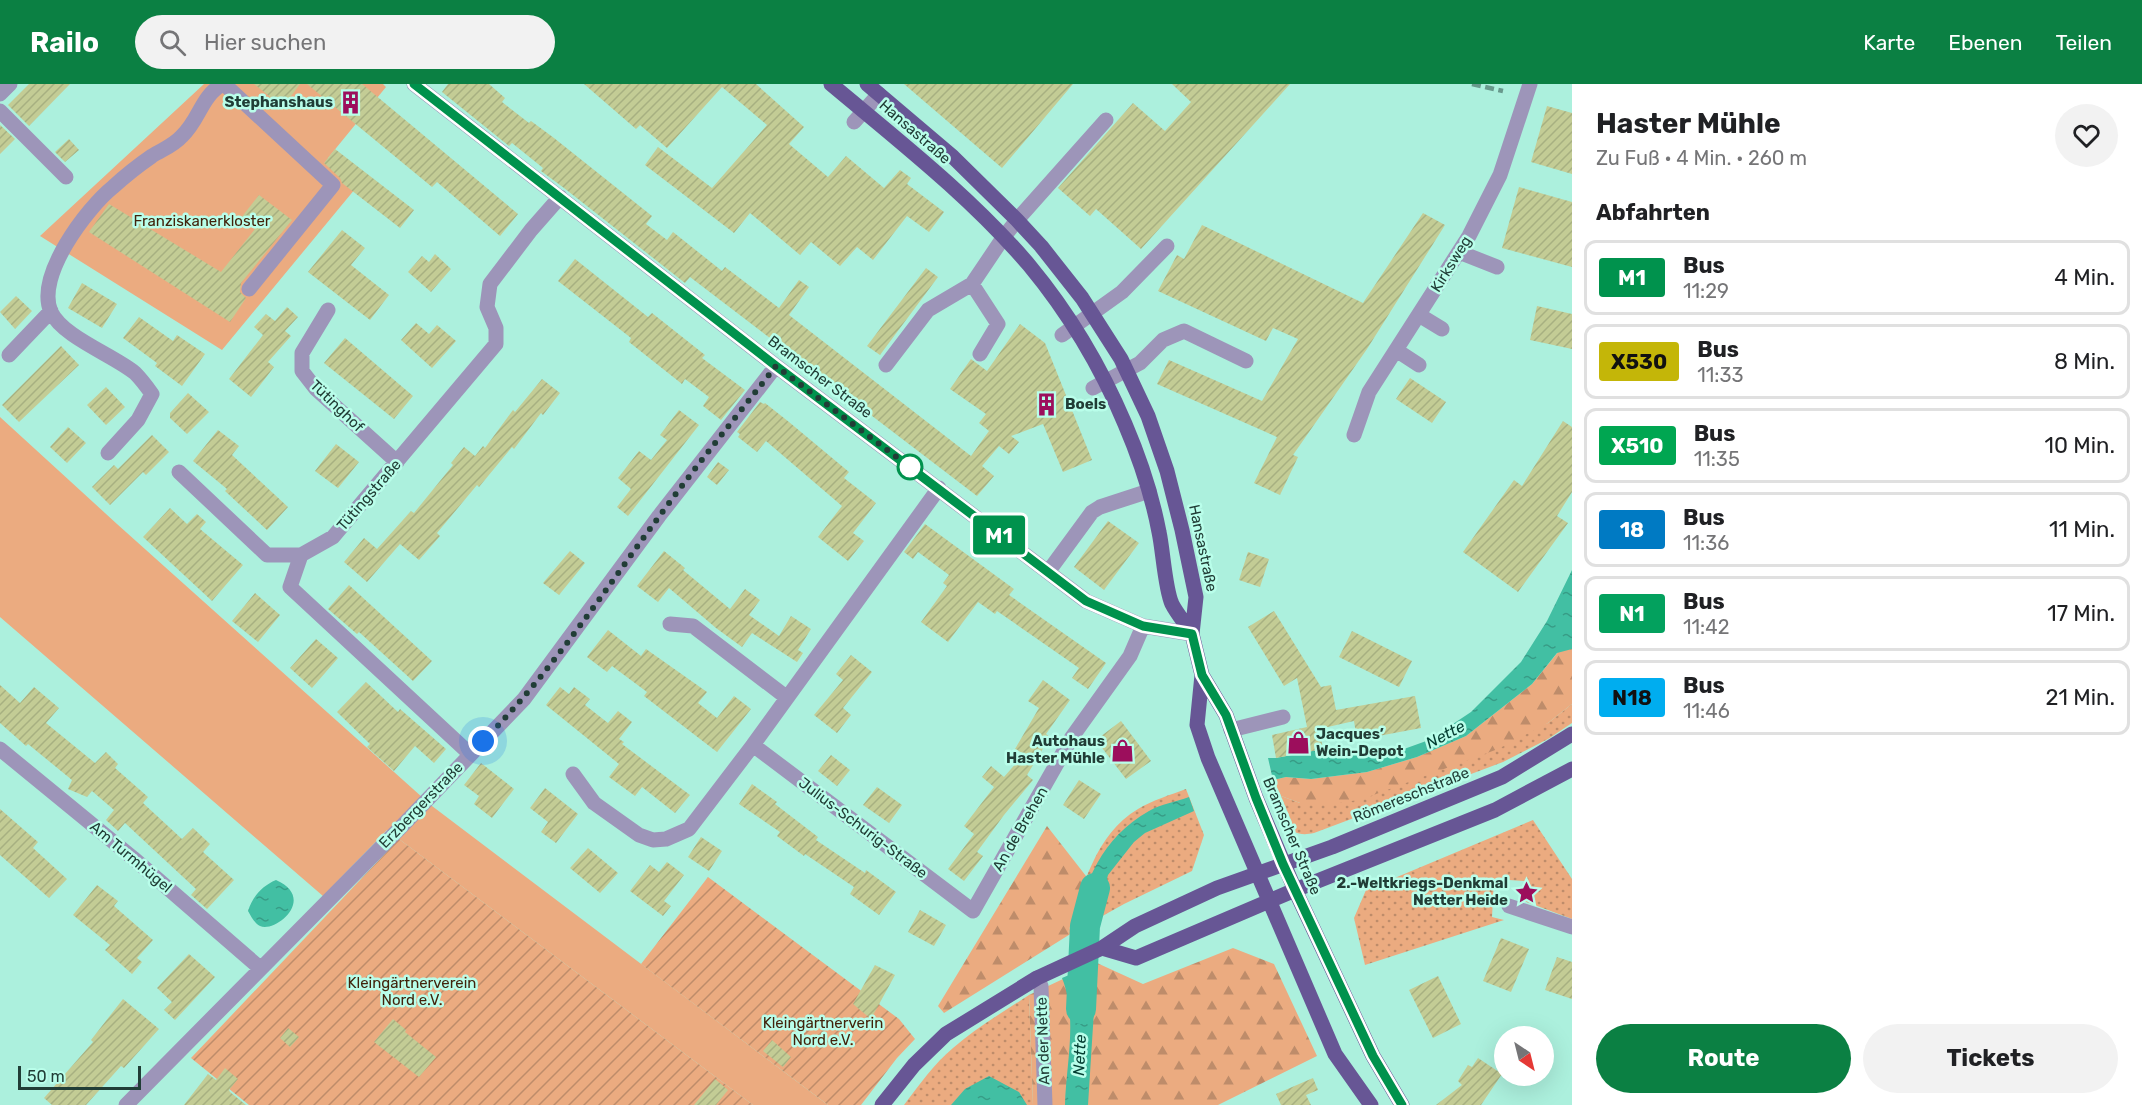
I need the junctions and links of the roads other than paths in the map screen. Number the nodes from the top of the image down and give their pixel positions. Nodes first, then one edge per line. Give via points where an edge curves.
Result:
1 (10, 84) edge
2 (224, 84) edge
3 (414, 84) edge
4 (831, 84) edge
5 (1530, 84) edge
6 (873, 89) edge
7 (0, 94) edge
8 (0, 111) edge
9 (859, 116) junction
10 (1106, 120) dead end
11 (66, 177) dead end
12 (560, 197) junction
13 (1017, 220) junction
14 (1003, 238) junction
15 (1167, 246) dead end
16 (1459, 252) junction
17 (1497, 267) dead end
18 (972, 284) junction
19 (249, 289) dead end
20 (328, 310) dead end
21 (51, 311) junction
22 (1092, 314) junction
23 (1419, 315) junction
24 (1442, 329) dead end
25 (1068, 331) junction
26 (1396, 350) junction
27 (980, 354) dead end
28 (9, 355) dead end
29 (1246, 361) dead end
30 (1419, 364) dead end
31 (886, 365) dead end
32 (776, 366) junction
33 (1126, 371) junction
34 (1099, 385) junction
35 (1354, 435) dead end
36 (108, 453) dead end
37 (397, 462) junction
38 (178, 472) dead end
39 (939, 488) junction
40 (1149, 491) junction
41 (301, 555) junction
42 (1048, 572) junction
43 (670, 624) dead end
44 (1143, 626) junction
45 (1192, 634) junction
46 (1202, 675) junction
47 (786, 697) junction
48 (1283, 717) dead end
49 (1231, 730) junction
50 (1572, 734) edge
51 (753, 745) junction
52 (0, 749) edge
53 (470, 754) junction
54 (1572, 769) edge
55 (573, 774) dead end
56 (1283, 864) junction
57 (1256, 873) junction
58 (1295, 890) junction
59 (1269, 902) junction
60 (1509, 906) dead end
61 (973, 911) joint
62 (1572, 927) edge
63 (1099, 949) junction
64 (260, 968) junction
65 (1037, 978) junction
66 (127, 1105) edge
67 (882, 1105) edge
68 (1045, 1105) edge
69 (1371, 1105) edge
70 (1402, 1105) edge

1 - 7 street
2 - 19 street via 333,185
2 - 21 street via 207,96 195,123 183,136 111,188 92,208 53,268 48,296
3 - 12 street, Bramscher Straße
4 - 9 main road, Hansastraße
5 - 16 street, Kirksweg via 1500,175
6 - 9 street
6 - 13 main road, Hansastraße via 953,157
8 - 11 street
9 - 14 main road, Hansastraße via 922,160
10 - 13 street
12 - 32 street, Bramscher Straße
12 - 37 street, Tütingstraße via 490,284 487,306 496,328 496,344
13 - 14 street
13 - 22 main road, Hansastraße
14 - 18 street
14 - 25 main road, Hansastraße via 1029,265
15 - 22 street via 1122,292
16 - 17 street
16 - 23 street, Kirksweg
18 - 27 street via 998,324
18 - 31 street via 928,310
20 - 37 street, Tütinghof via 302,353 302,372
21 - 28 street
21 - 36 street via 65,328 135,374 152,394 138,420
22 - 25 street
22 - 33 main road, Hansastraße
23 - 24 street
23 - 26 street, Kirksweg
25 - 34 main road, Hansastraße
26 - 30 street
26 - 35 street, Kirksweg via 1368,392
29 - 33 street via 1184,331 1163,340 1145,359
32 - 39 street, Bramscher Straße
32 - 53 street, Erzbergerstraße via 659,516 549,668
33 - 34 street
33 - 45 main road, Hansastraße via 1152,427 1178,510 1196,597
34 - 40 main road, Hansastraße via 1125,424
37 - 41 street, Tütingstraße via 333,537
38 - 41 street via 267,555
39 - 42 street, Bramscher Straße
39 - 47 street
40 - 42 street via 1092,512
40 - 45 main road, Hansastraße via 1171,603
41 - 53 street via 290,587
42 - 44 street, Bramscher Straße via 1086,601
43 - 47 street via 693,626
44 - 45 street, Bramscher Straße
44 - 61 street, An de Brehen via 1130,656 1072,737
45 - 46 main road, Bramscher Straße
46 - 49 main road, Bramscher Straße
46 - 57 main road, Bramscher Straße via 1197,725
47 - 51 street
48 - 49 street
49 - 56 main road, Bramscher Straße
50 - 56 main road, Römereschstraße via 1502,777
51 - 55 street via 697,821 679,835 666,839 639,835 594,802
51 - 61 street, Julius-Schurig-Straße
52 - 64 street, Am Turmhügel
53 - 64 street, Erzbergerstraße
54 - 58 main road via 1495,810
56 - 57 main road, Römereschstraße
56 - 58 main road, Bramscher Straße
57 - 59 main road, Bramscher Straße
57 - 63 main road, Römereschstraße via 1135,926
58 - 59 main road
58 - 70 main road, Bramscher Straße via 1373,1056
59 - 63 main road via 1136,958
59 - 69 main road, Bramscher Straße via 1335,1053
60 - 62 street
63 - 65 main road, Römereschstraße
64 - 66 street, Erzbergerstraße
65 - 67 main road, Römereschstraße via 946,1034 914,1065
65 - 68 street, An der Nette via 1041,986

